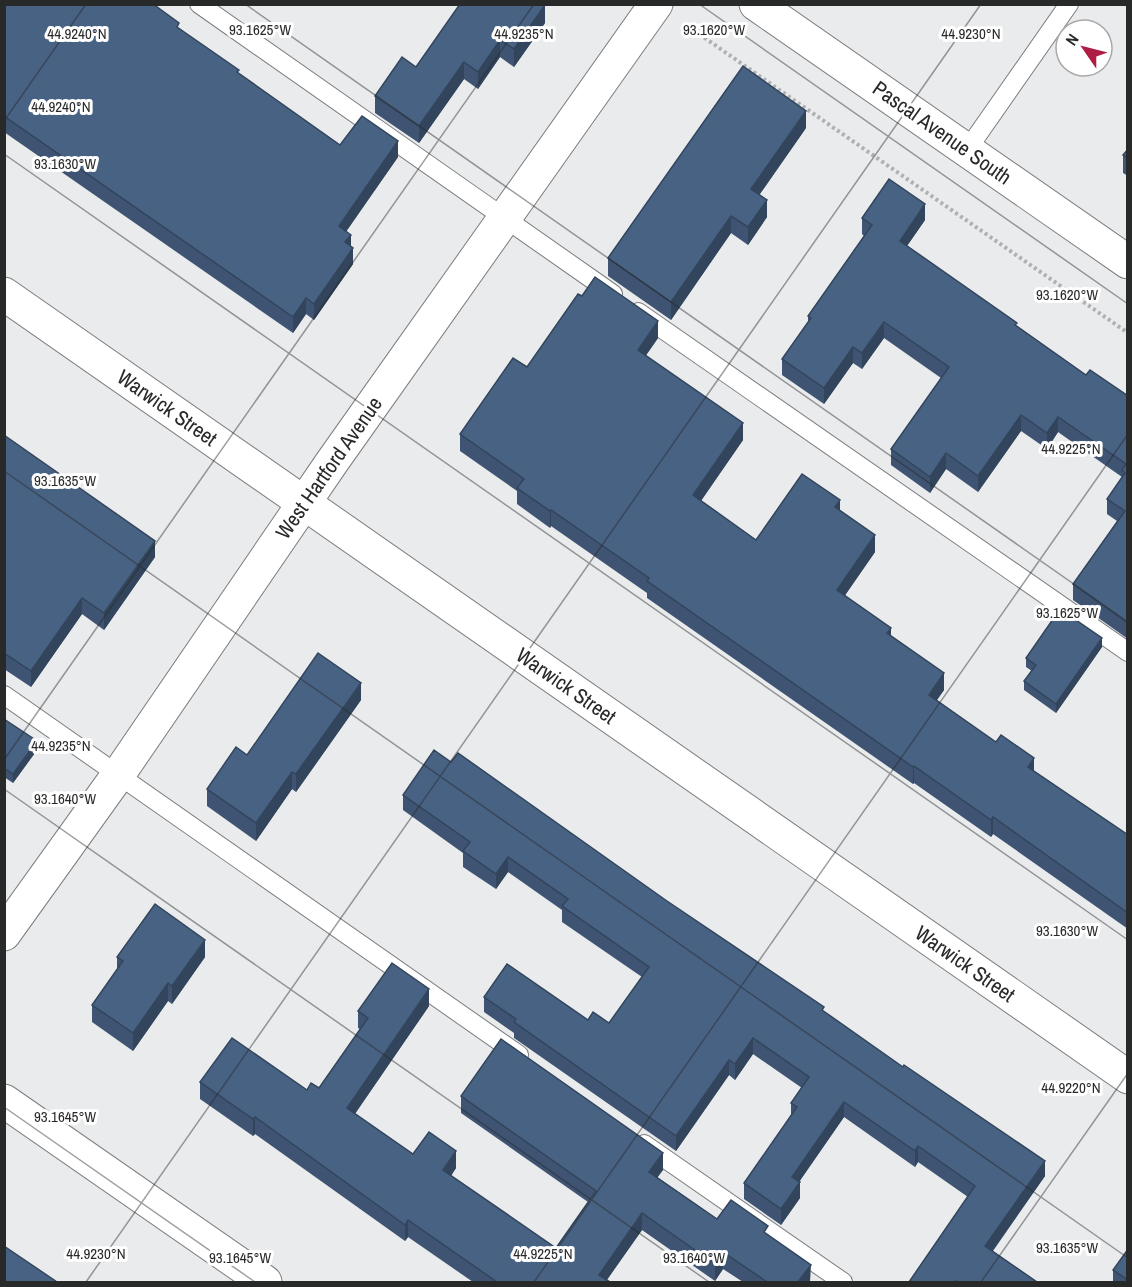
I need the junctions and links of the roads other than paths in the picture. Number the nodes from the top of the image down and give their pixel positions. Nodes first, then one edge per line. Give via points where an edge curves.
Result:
1 (199, 4) edge
2 (656, 4) edge
3 (756, 4) edge
4 (1069, 4) edge
5 (967, 150) junction
6 (505, 220) junction
7 (1128, 262) edge
8 (4, 294) edge
9 (303, 504) junction
10 (1128, 652) edge
11 (4, 694) edge
12 (118, 775) junction
13 (4, 934) edge
14 (529, 1063) edge
15 (1128, 1077) edge
16 (4, 1101) edge
17 (627, 1131) edge
18 (265, 1282) edge
19 (843, 1282) edge

1 - 6 lane
2 - 6 street, West Hartford Avenue
3 - 5 street, Pascal Avenue South
4 - 5 lane
5 - 7 street, Pascal Avenue South
6 - 9 street, West Hartford Avenue
6 - 10 lane
8 - 9 street, Warwick Street
9 - 12 street, West Hartford Avenue
9 - 15 street, Warwick Street
11 - 12 lane
12 - 13 street, West Hartford Avenue
12 - 14 lane
16 - 18 street
17 - 19 lane

